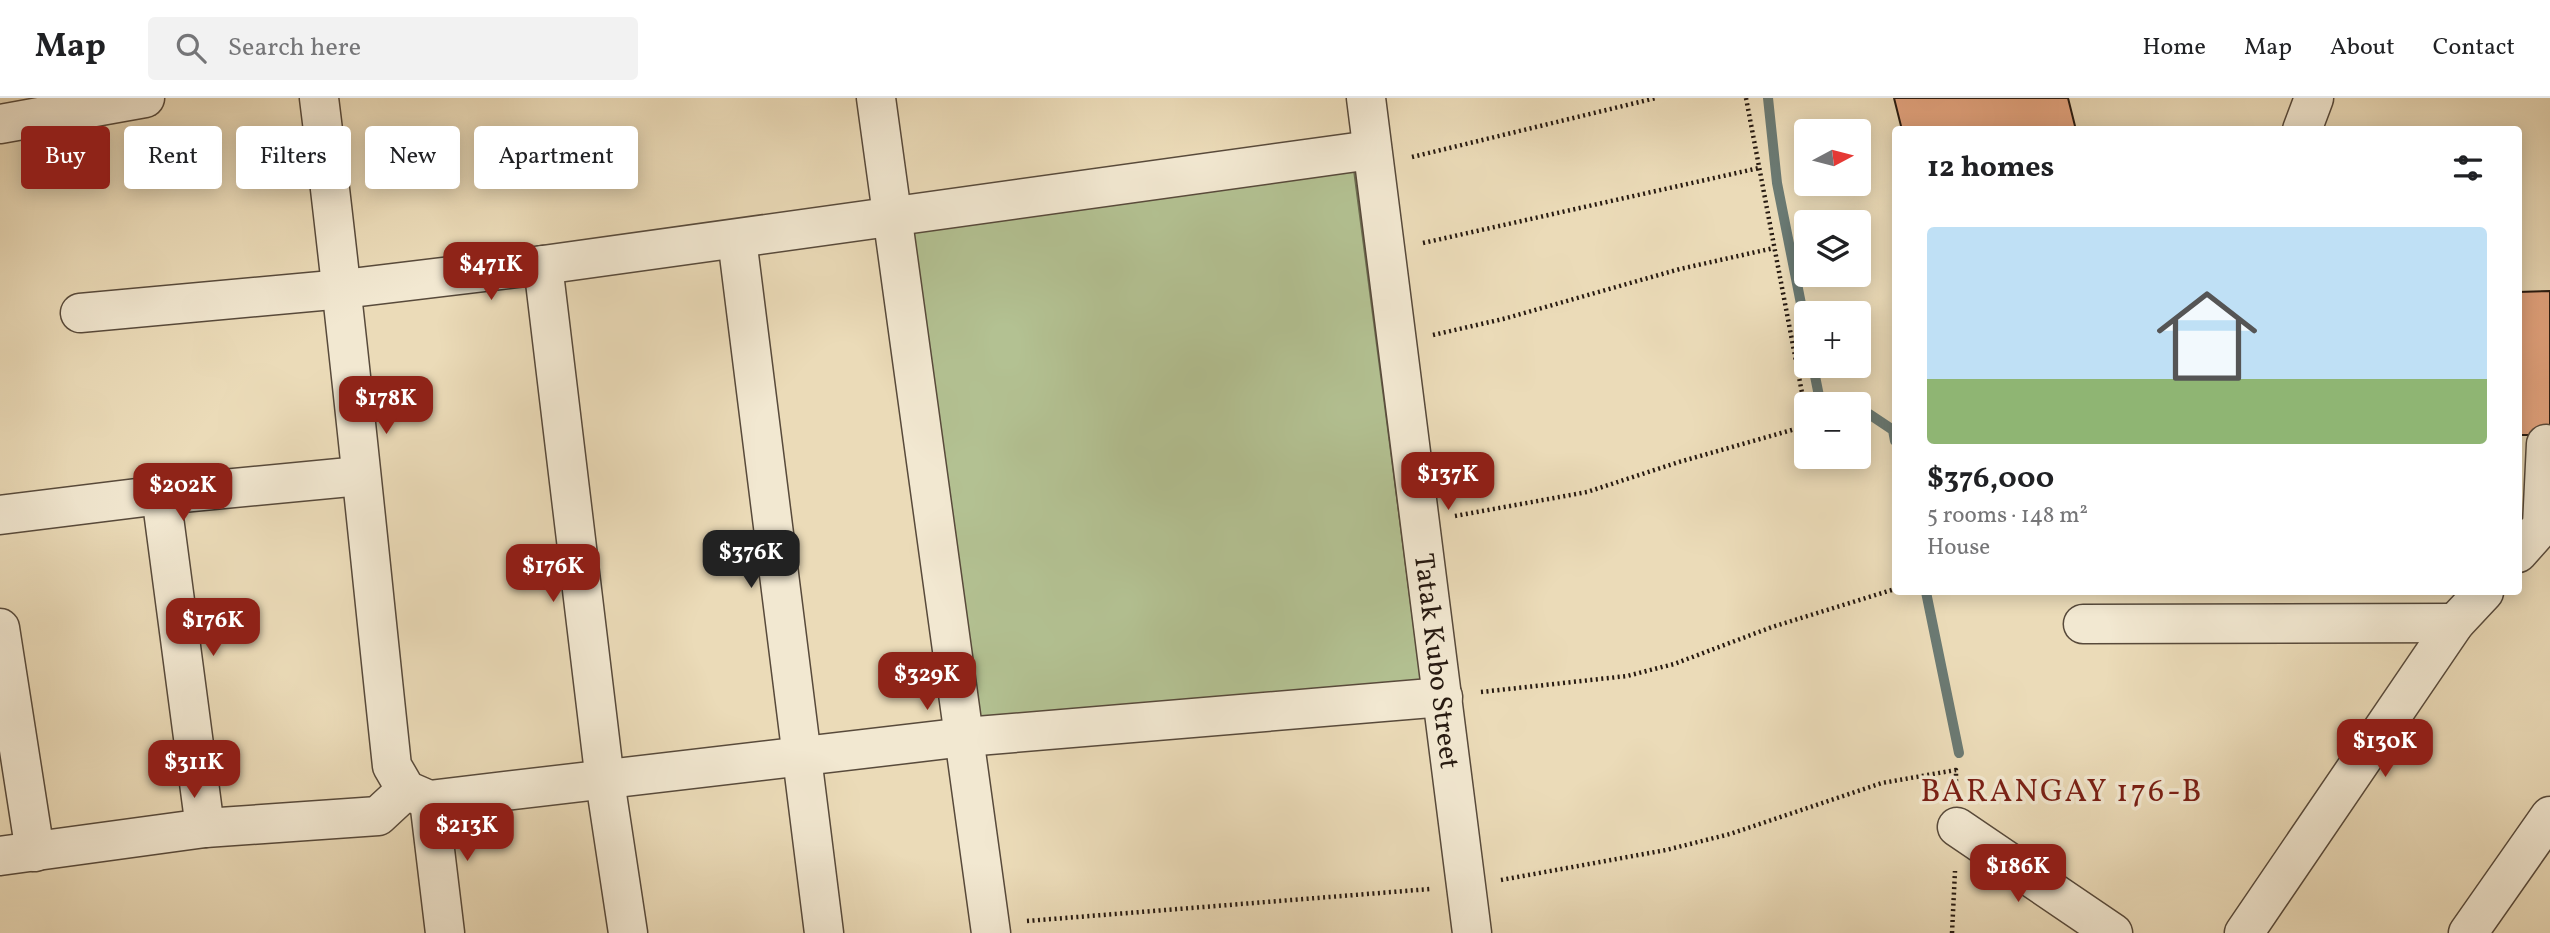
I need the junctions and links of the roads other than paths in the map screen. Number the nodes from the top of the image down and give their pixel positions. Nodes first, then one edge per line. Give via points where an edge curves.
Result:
1 (145, 98) edge
2 (319, 98) edge
3 (876, 98) edge
4 (1366, 98) edge
5 (2314, 98) edge
6 (0, 124) edge
7 (2304, 126) edge
8 (1372, 158) junction
9 (893, 218) junction
10 (737, 239) junction
11 (543, 265) junction
12 (343, 289) junction
13 (80, 313) dead end
14 (2538, 444) edge
15 (360, 475) junction
16 (161, 495) junction
17 (0, 515) edge
18 (2522, 548) edge
19 (2481, 595) edge
20 (2455, 623) junction
21 (2084, 625) dead end
22 (0, 628) edge
23 (1443, 697) junction
24 (965, 737) junction
25 (801, 758) junction
26 (605, 780) junction
27 (418, 795) junction
28 (2550, 816) edge
29 (1957, 827) dead end
30 (205, 828) junction
31 (18, 854) edge
32 (990, 928) edge
33 (445, 933) edge
34 (628, 933) edge
35 (824, 933) edge
36 (1472, 933) edge
37 (2113, 933) edge
38 (2244, 933) edge
39 (2468, 933) edge

1 - 6 street
2 - 12 street
3 - 9 street
4 - 8 street, Tatak Kubo Street
5 - 7 street
8 - 9 street
8 - 23 street, Tatak Kubo Street
9 - 10 street
9 - 24 street
10 - 11 street
10 - 25 street
11 - 12 street
11 - 26 street
12 - 13 street
12 - 15 street
14 - 18 street via 2542,526
15 - 16 street
15 - 27 street via 392,766
16 - 17 street
16 - 30 street
19 - 20 street
20 - 21 street
20 - 38 street
22 - 31 street
23 - 24 street
23 - 36 street, Tatak Kubo Street
24 - 25 street
24 - 32 street
25 - 26 street
25 - 35 street
26 - 27 street
26 - 34 street
27 - 30 street via 377,816
27 - 33 street
28 - 39 street
29 - 37 street
30 - 31 street

